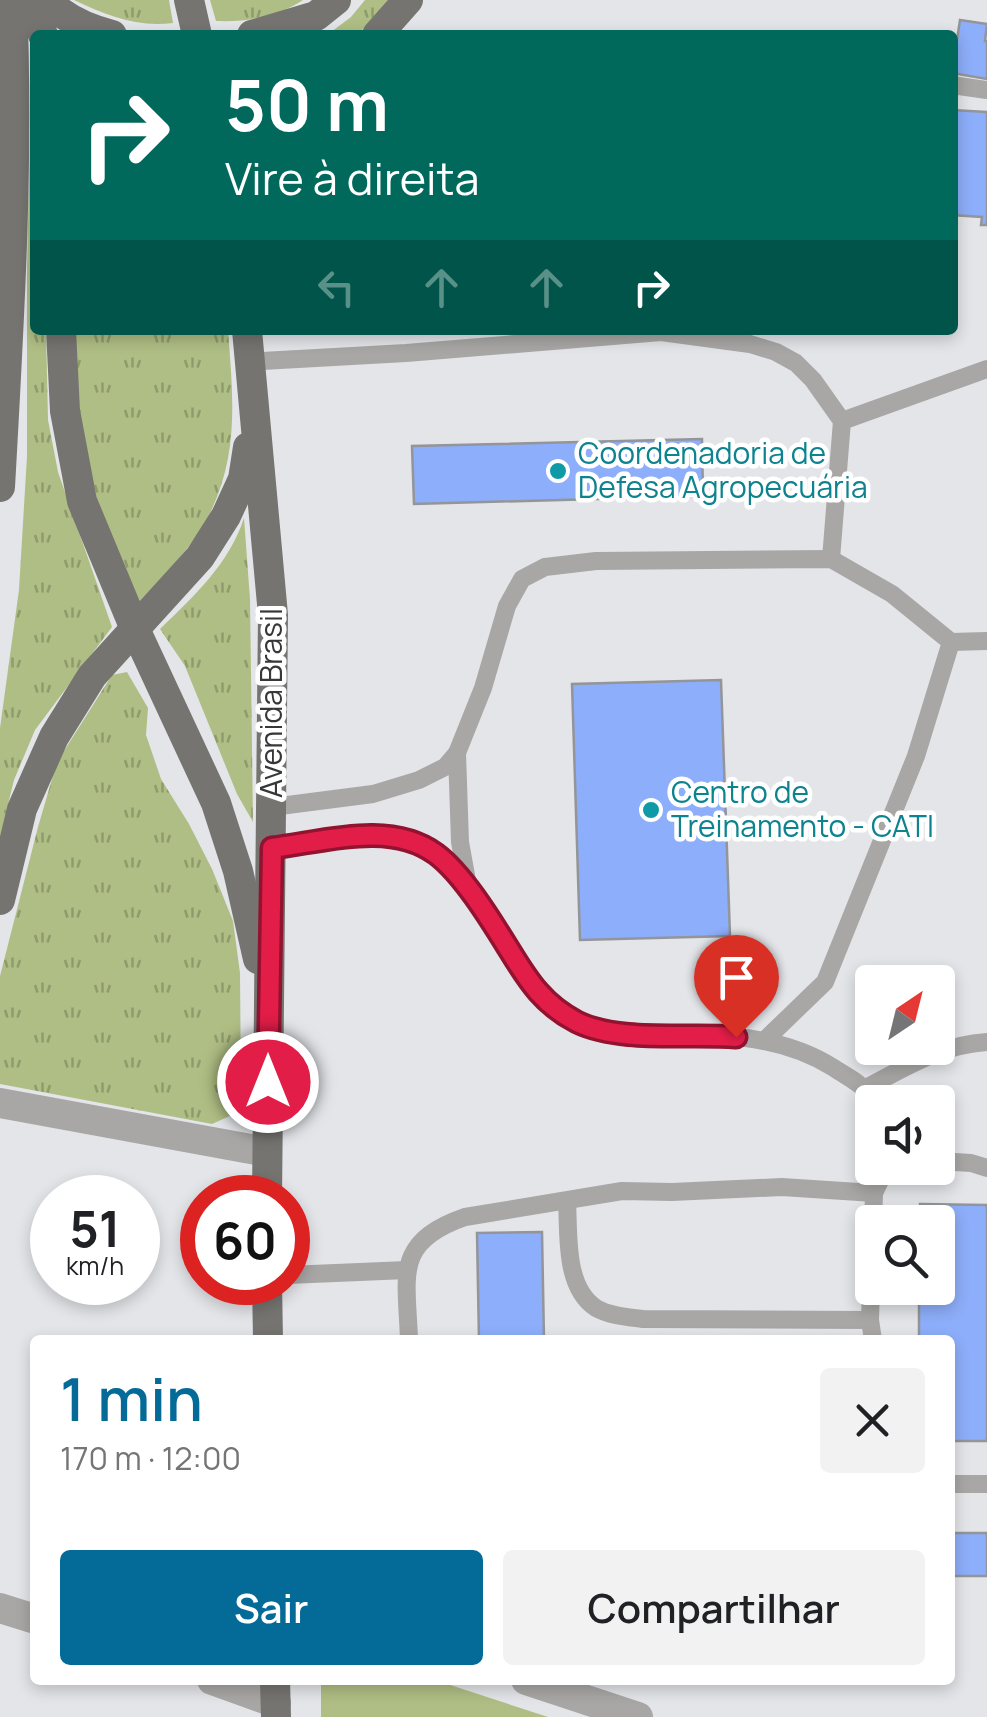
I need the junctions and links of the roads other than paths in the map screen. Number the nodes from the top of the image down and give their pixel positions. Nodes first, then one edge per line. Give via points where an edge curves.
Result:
1 (12, 0) edge
2 (31, 0) edge
3 (47, 0) edge
4 (189, 0) edge
5 (336, 0) edge
6 (408, 0) edge
7 (41, 30) edge
8 (100, 30) edge
9 (196, 30) edge
10 (269, 30) edge
11 (381, 30) edge
12 (958, 86) edge
13 (987, 90) edge
14 (61, 335) edge
15 (248, 335) edge
16 (267, 335) edge
17 (567, 335) edge
18 (683, 335) edge
19 (504, 337) edge
20 (262, 362) junction
21 (987, 370) edge
22 (255, 402) junction
23 (842, 421) junction
24 (0, 487) edge
25 (831, 558) junction
26 (135, 629) junction
27 (987, 641) edge
28 (950, 642) junction
29 (457, 753) junction
30 (272, 807) junction
31 (272, 848) junction
32 (469, 892) junction
33 (0, 900) edge
34 (268, 1011) junction
35 (766, 1039) junction
36 (987, 1042) edge
37 (855, 1085) edge
38 (885, 1085) edge
39 (0, 1103) edge
40 (267, 1152) junction
41 (955, 1163) edge
42 (987, 1168) edge
43 (267, 1175) edge
44 (878, 1185) edge
45 (874, 1193) junction
46 (567, 1201) junction
47 (407, 1270) junction
48 (310, 1274) edge
49 (268, 1305) edge
50 (870, 1320) junction
51 (268, 1335) edge
52 (409, 1335) edge
53 (872, 1335) edge
54 (955, 1484) edge
55 (987, 1484) edge
56 (0, 1608) edge
57 (30, 1617) edge
58 (228, 1685) edge
59 (541, 1685) edge
60 (276, 1700) edge
61 (638, 1717) edge

1 - 24 main road via 14,182
2 - 7 main road
3 - 8 main road
4 - 9 main road
5 - 10 main road via 316,16
6 - 11 main road
12 - 13 lane
14 - 26 main road via 65,411 82,501
15 - 22 main road, Avenida Brasil
16 - 20 main road
17 - 19 lane
18 - 23 lane via 776,352 796,363
19 - 20 lane
20 - 22 main road
21 - 23 lane
22 - 26 main road via 243,479 226,516 200,558
22 - 30 main road, Avenida Brasil via 273,615
23 - 25 lane
25 - 28 lane via 892,594
25 - 29 lane via 545,567 522,579 507,606
26 - 33 main road via 92,676 54,738 22,809
26 - 34 main road via 216,802
27 - 28 lane
28 - 35 lane via 916,756 825,982
29 - 30 lane via 445,767 400,787
29 - 32 lane
30 - 31 main road, Avenida Brasil
31 - 32 lane via 396,837 435,853
31 - 34 main road, Avenida Brasil
32 - 35 lane via 541,998 574,1020 618,1034
34 - 40 main road, Avenida Brasil
35 - 37 lane via 823,1061
36 - 38 lane via 932,1053
39 - 40 street
40 - 43 main road, Avenida Brasil
41 - 42 lane
44 - 45 lane
45 - 46 lane via 622,1190
45 - 50 lane
46 - 47 lane via 442,1225 418,1242
46 - 50 lane via 572,1269 581,1292 604,1311 644,1319
47 - 48 lane
47 - 52 lane
49 - 51 main road
50 - 53 lane
54 - 55 lane
56 - 57 street
58 - 60 street
59 - 61 street

